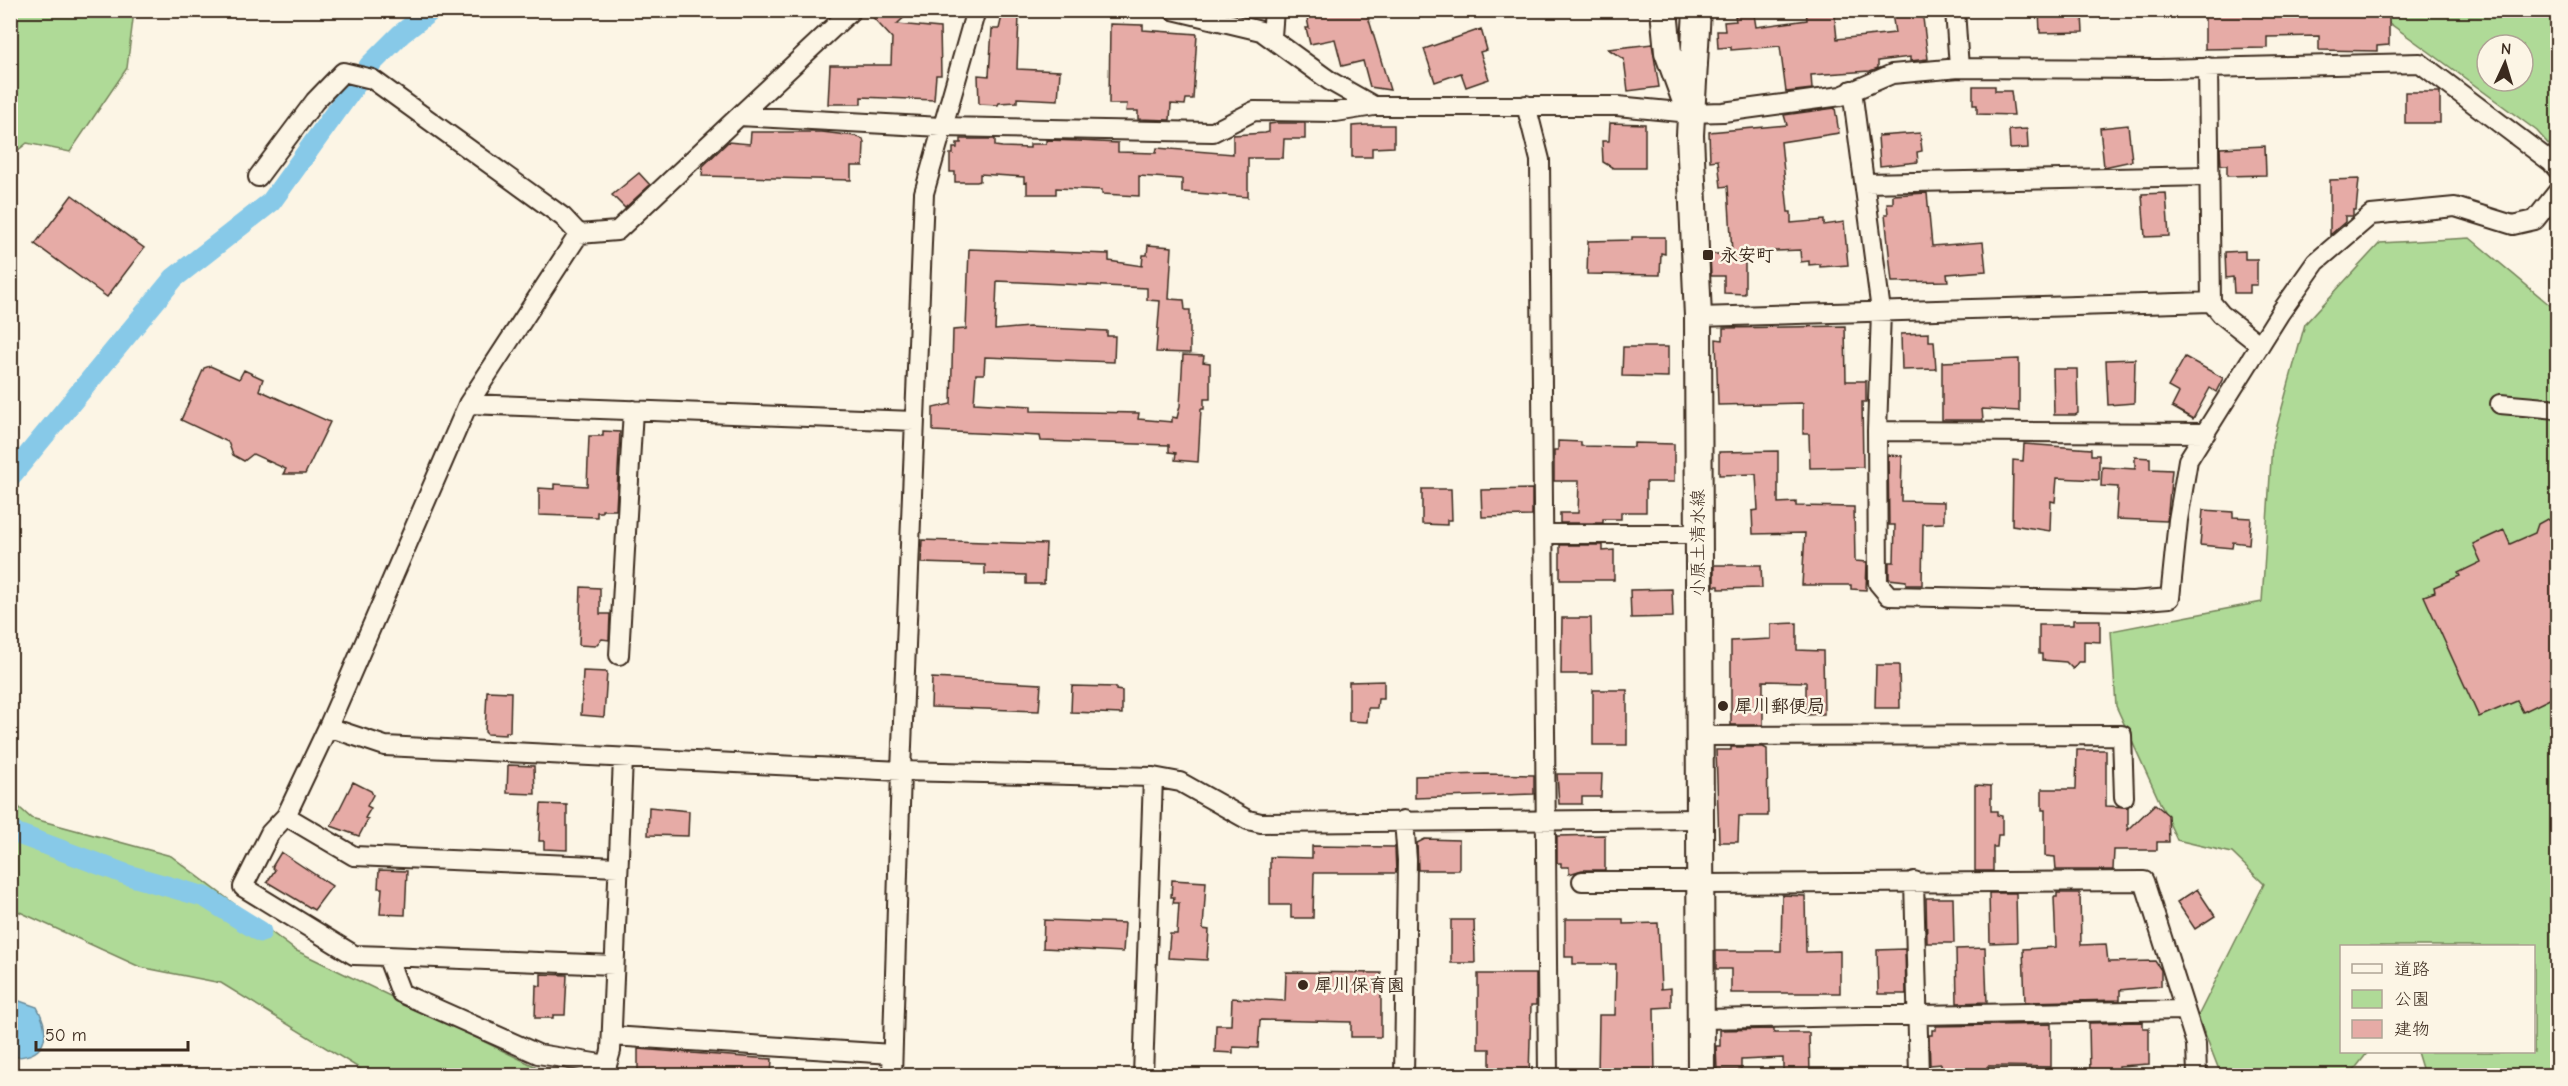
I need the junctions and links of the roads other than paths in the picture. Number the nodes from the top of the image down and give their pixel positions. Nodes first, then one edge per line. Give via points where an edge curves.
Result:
1 (852, 10) edge
2 (976, 10) edge
3 (1173, 10) edge
4 (1274, 10) edge
5 (1664, 10) edge
6 (1697, 10) edge
7 (1954, 10) edge
8 (1272, 36) junction
9 (1959, 68) junction
10 (2208, 68) junction
11 (1852, 90) junction
12 (1526, 105) junction
13 (1374, 106) junction
14 (1690, 112) junction
15 (739, 116) junction
16 (941, 127) junction
17 (2558, 170) edge
18 (2210, 176) junction
19 (258, 177) dead end
20 (1864, 183) junction
21 (2558, 191) edge
22 (579, 234) junction
23 (2211, 302) junction
24 (1881, 311) junction
25 (1698, 317) junction
26 (2260, 345) junction
27 (468, 404) junction
28 (2500, 404) dead end
29 (2558, 409) edge
30 (633, 410) junction
31 (914, 421) junction
32 (1878, 431) junction
33 (2206, 433) junction
34 (1545, 534) junction
35 (1697, 534) junction
36 (619, 655) dead end
37 (328, 727) junction
38 (1700, 736) junction
39 (623, 758) junction
40 (901, 771) junction
41 (1153, 777) junction
42 (2124, 797) dead end
43 (286, 816) junction
44 (1701, 819) junction
45 (1404, 820) junction
46 (1547, 822) junction
47 (618, 867) junction
48 (1582, 881) dead end
49 (1914, 881) junction
50 (1701, 883) junction
51 (387, 956) junction
52 (614, 965) junction
53 (2184, 1010) junction
54 (1917, 1014) junction
55 (1701, 1019) junction
56 (612, 1036) junction
57 (892, 1054) junction
58 (892, 1076) edge
59 (1143, 1076) edge
60 (1404, 1076) edge
61 (1548, 1076) edge
62 (1701, 1076) edge
63 (1919, 1076) edge
64 (2197, 1076) edge

1 - 15 street
2 - 16 street
3 - 8 street
4 - 8 street
5 - 14 main road via 1668,52
6 - 14 main road, 小原土清水線
7 - 9 street
8 - 13 street via 1330,81
9 - 10 street
9 - 11 street via 1892,74
10 - 17 street via 2420,63
10 - 18 street
11 - 14 street via 1841,96 1723,112
11 - 20 street
12 - 13 street
12 - 14 street
12 - 34 street via 1540,160
13 - 16 street via 1336,112 1254,111 1213,132
14 - 25 main road, 小原土清水線
15 - 16 street
15 - 22 street via 617,231
16 - 31 street via 924,193
18 - 20 street
18 - 23 street
19 - 22 street via 315,101 343,72 372,79 563,217
20 - 24 street
21 - 26 street via 2535,220 2513,225 2455,207 2371,215 2316,262
22 - 27 street
23 - 24 street
23 - 26 street
24 - 25 street
24 - 32 street
25 - 35 main road, 小原土清水線
26 - 33 street
27 - 30 street
27 - 37 street
28 - 29 street
30 - 31 street
30 - 36 street
31 - 40 street
32 - 33 street
32 - 33 street via 1878,583 1888,596 2132,602 2170,598 2188,460
34 - 35 street
34 - 46 street
35 - 38 main road, 小原土清水線
37 - 39 street via 385,746
37 - 43 street
38 - 42 street via 2122,735
38 - 44 main road, 小原土清水線
39 - 40 street
39 - 47 street
40 - 41 street
40 - 57 street
41 - 45 street via 1180,782 1255,822
41 - 59 street
43 - 47 street via 354,856
43 - 51 street via 270,833 243,887 354,955
44 - 46 street
44 - 50 main road, 小原土清水線
45 - 46 street
45 - 60 street
46 - 61 street
47 - 52 street
48 - 50 street
49 - 50 street
49 - 53 street via 2144,881
49 - 54 street
50 - 55 main road, 小原土清水線
51 - 52 street
51 - 56 street via 401,993 538,1054 607,1065
52 - 56 street
53 - 54 street
53 - 64 street via 2196,1044
54 - 55 street
54 - 63 street
55 - 62 main road, 小原土清水線
56 - 57 street
57 - 58 street

